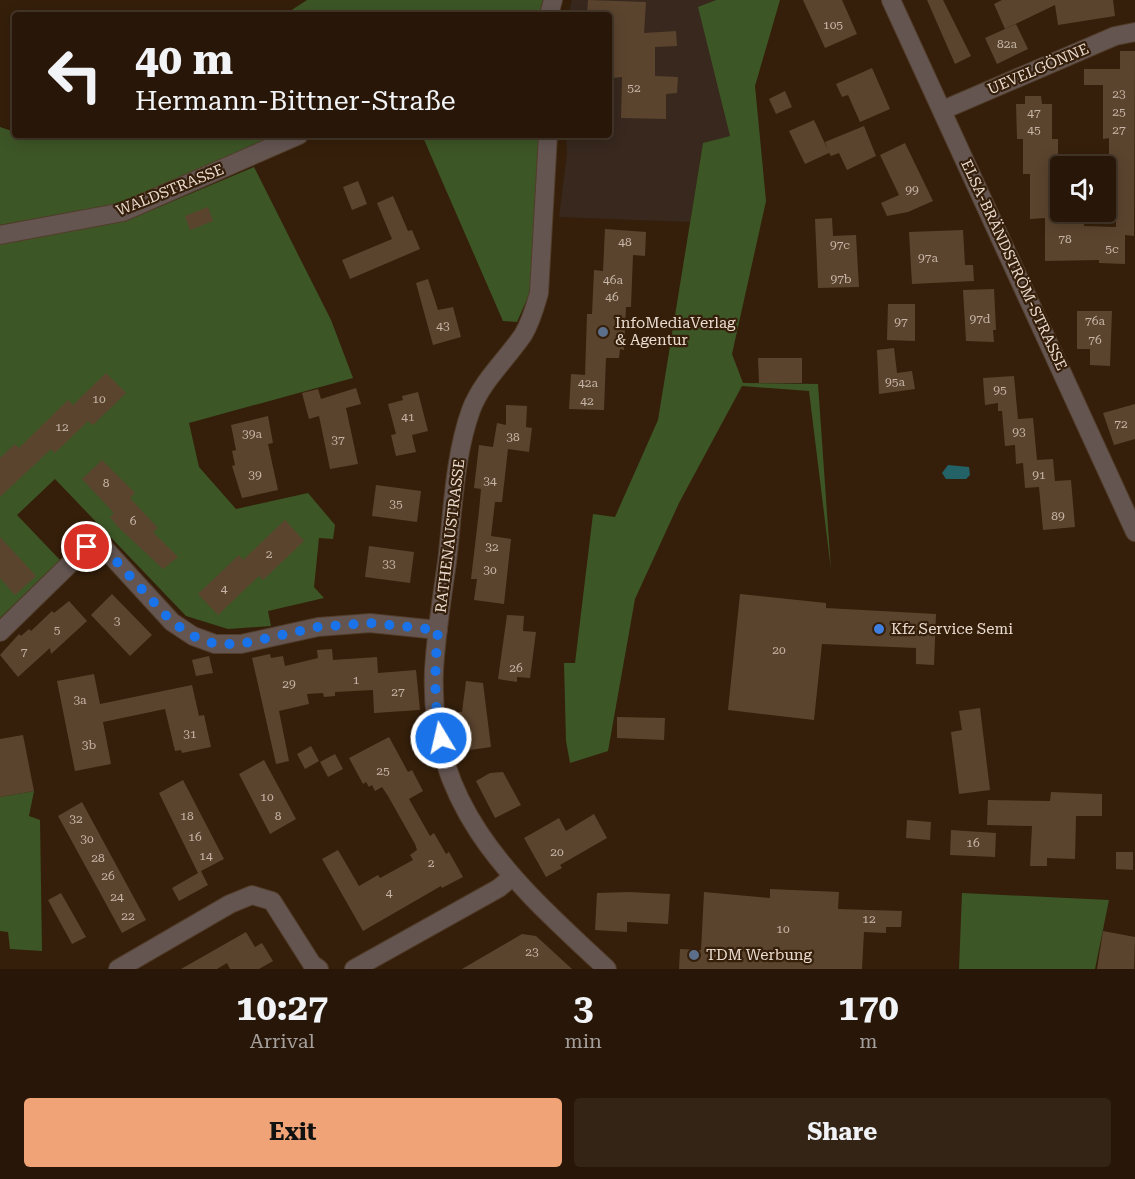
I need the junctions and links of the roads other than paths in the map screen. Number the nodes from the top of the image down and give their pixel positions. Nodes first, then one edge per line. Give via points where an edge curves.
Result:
1 (891, 0) edge
2 (1135, 32) edge
3 (943, 110) junction
4 (292, 138) edge
5 (548, 138) edge
6 (0, 235) edge
7 (1135, 532) edge
8 (438, 630) junction
9 (0, 632) edge
10 (512, 877) junction
11 (118, 969) edge
12 (319, 969) edge
13 (354, 969) edge
14 (607, 969) edge

1 - 3 street, ELSA-BRÄNDSTRÖM-STRASSE
2 - 3 street, UEVELGÖNNE via 1105,40
3 - 7 street, ELSA-BRÄNDSTRÖM-STRASSE
4 - 6 street, WALDSTRASSE via 123,212
5 - 8 street, RATHENAUSTRASSE via 539,293 523,334 485,385 465,427
8 - 9 street via 370,623 318,627 241,644 215,644 172,622 106,550 87,547
8 - 10 street, RATHENAUSTRASSE via 434,672 437,719 449,775 480,838
10 - 13 street
10 - 14 street, RATHENAUSTRASSE
11 - 12 street via 252,895 272,901

